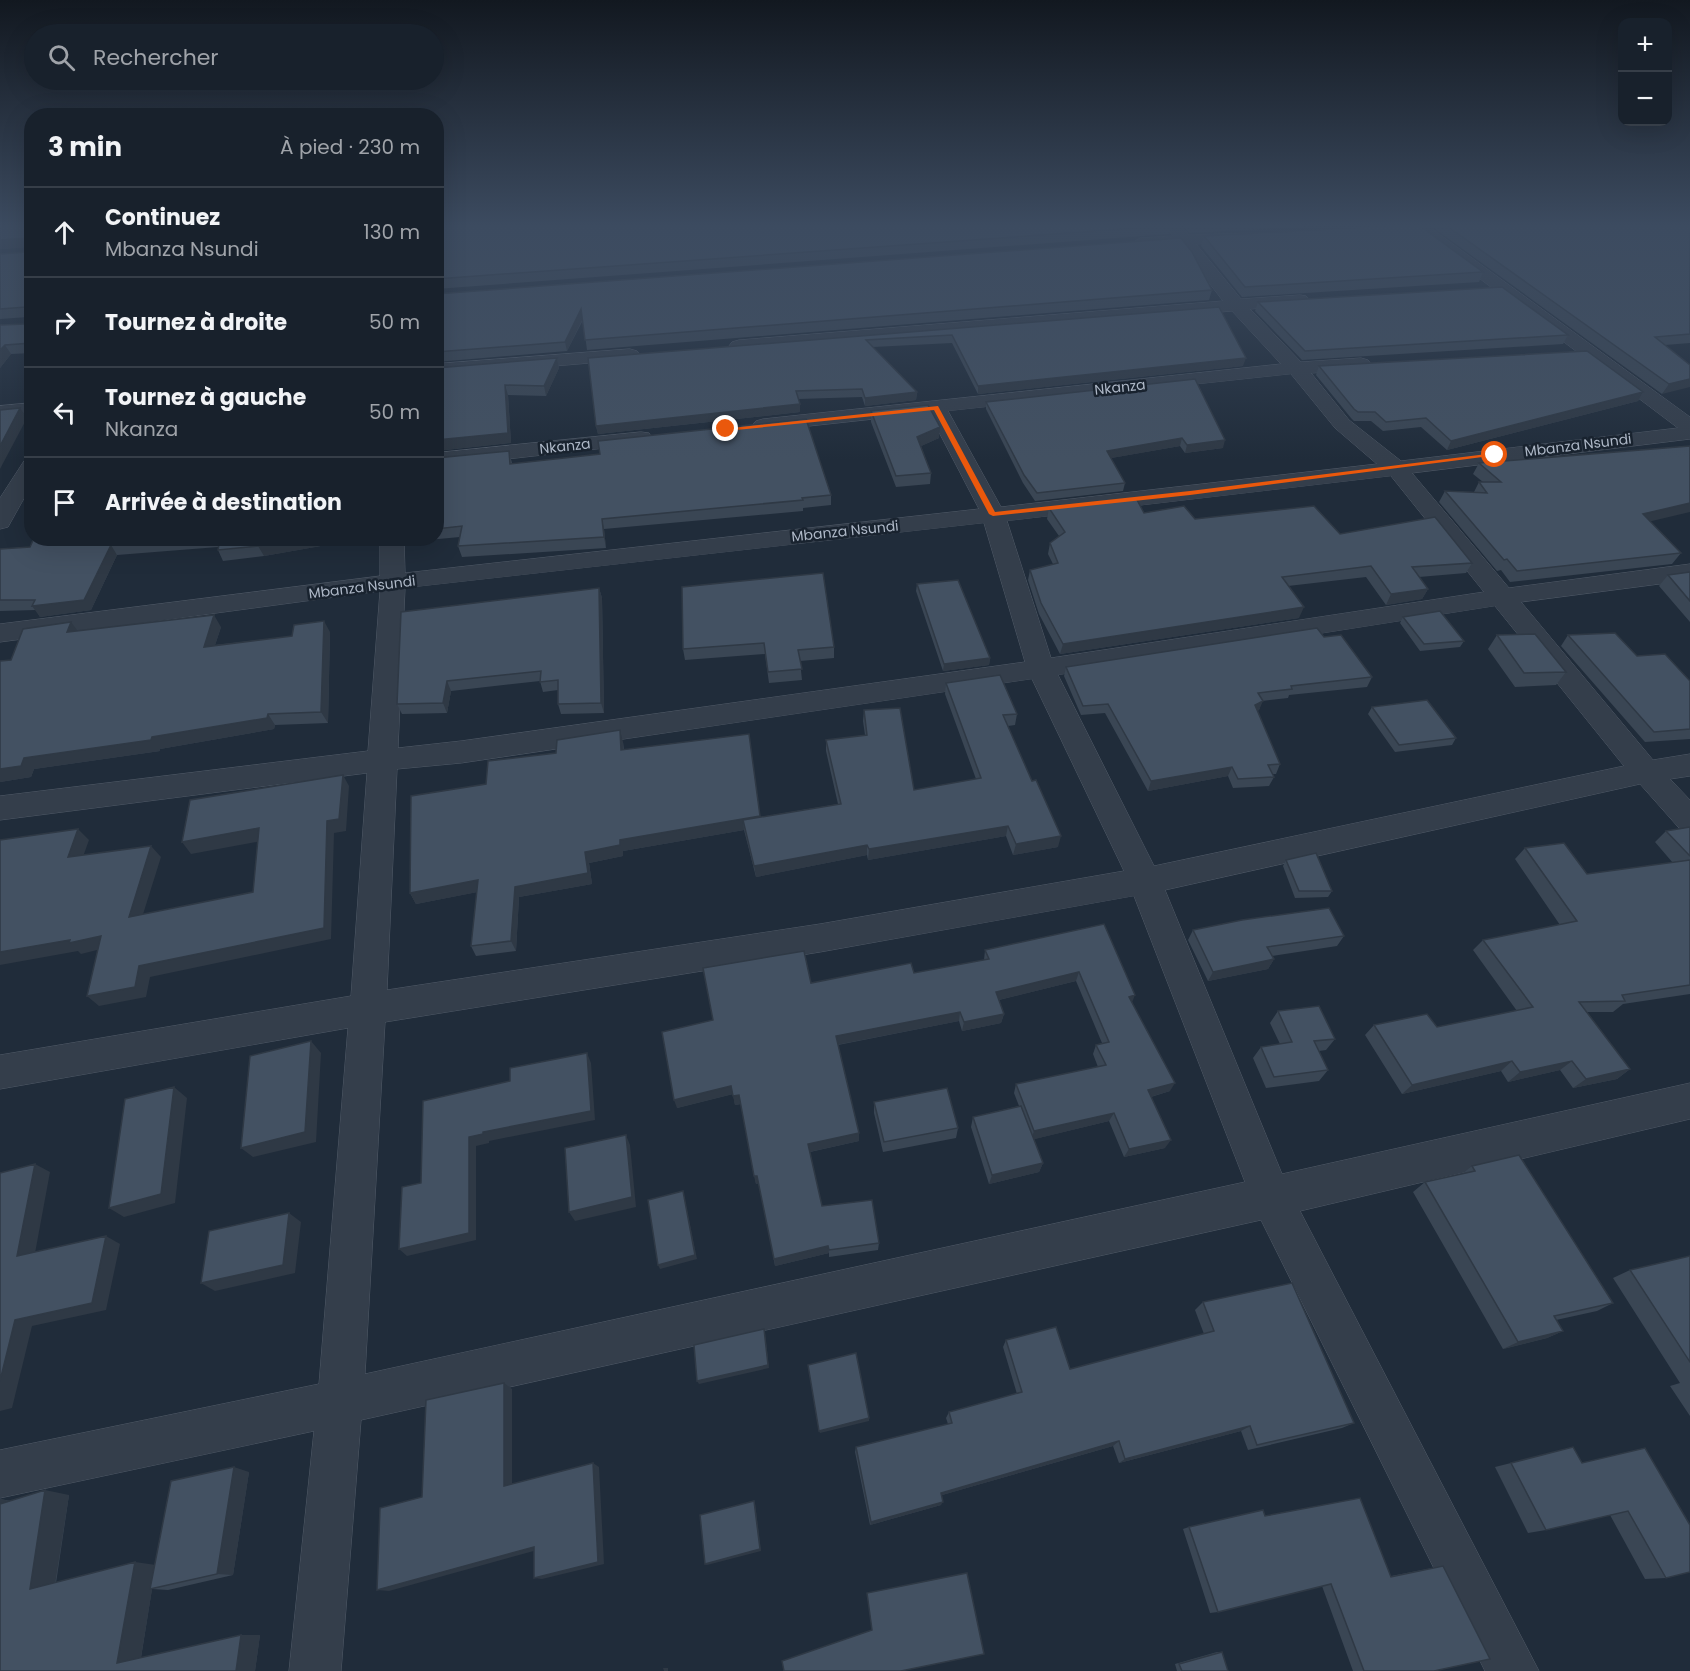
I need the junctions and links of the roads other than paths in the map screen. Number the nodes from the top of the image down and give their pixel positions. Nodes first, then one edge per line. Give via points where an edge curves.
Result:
1 (1250, 304) edge
2 (1526, 304) edge
3 (1236, 305) junction
4 (723, 347) edge
5 (1590, 351) junction
6 (651, 353) edge
7 (1555, 353) edge
8 (1379, 363) edge
9 (1296, 368) junction
10 (444, 369) edge
11 (936, 408) junction
12 (24, 410) edge
13 (0, 412) edge
14 (749, 427) edge
15 (1690, 427) edge
16 (1690, 433) edge
17 (656, 436) edge
18 (444, 459) edge
19 (1397, 469) junction
20 (24, 478) edge
21 (24, 505) edge
22 (2, 511) edge
23 (993, 514) junction
24 (393, 546) edge
25 (1690, 572) edge
26 (393, 582) junction
27 (1501, 597) junction
28 (0, 633) edge
29 (1041, 669) junction
30 (381, 760) junction
31 (1690, 765) edge
32 (1646, 772) junction
33 (0, 808) edge
34 (1690, 820) edge
35 (1145, 881) junction
36 (368, 1009) junction
37 (0, 1072) edge
38 (1690, 1101) edge
39 (1271, 1197) junction
40 (340, 1402) junction
41 (0, 1474) edge
42 (315, 1671) edge
43 (1513, 1671) edge

1 - 3 street
2 - 5 street
3 - 4 street
3 - 9 street
5 - 7 street
5 - 15 street
6 - 10 street
8 - 9 street, Nkanza
9 - 11 street, Nkanza
9 - 19 street via 1342,424
11 - 14 street, Nkanza
11 - 23 street
12 - 13 street
16 - 19 street, Mbanza Nsundi
17 - 18 street, Nkanza
19 - 23 street, Mbanza Nsundi
19 - 27 street
20 - 22 street
21 - 22 street
23 - 26 street, Mbanza Nsundi
23 - 29 street
24 - 26 street
25 - 27 street
26 - 28 street, Mbanza Nsundi
26 - 30 street
27 - 29 street
27 - 32 street
29 - 30 street via 461,752
29 - 35 street
30 - 33 street
30 - 36 street
31 - 32 street
32 - 34 street
32 - 35 street
35 - 36 street via 820,938
35 - 39 street
36 - 37 street
36 - 40 street
38 - 39 street
39 - 40 street
39 - 43 street
40 - 41 street
40 - 42 street

